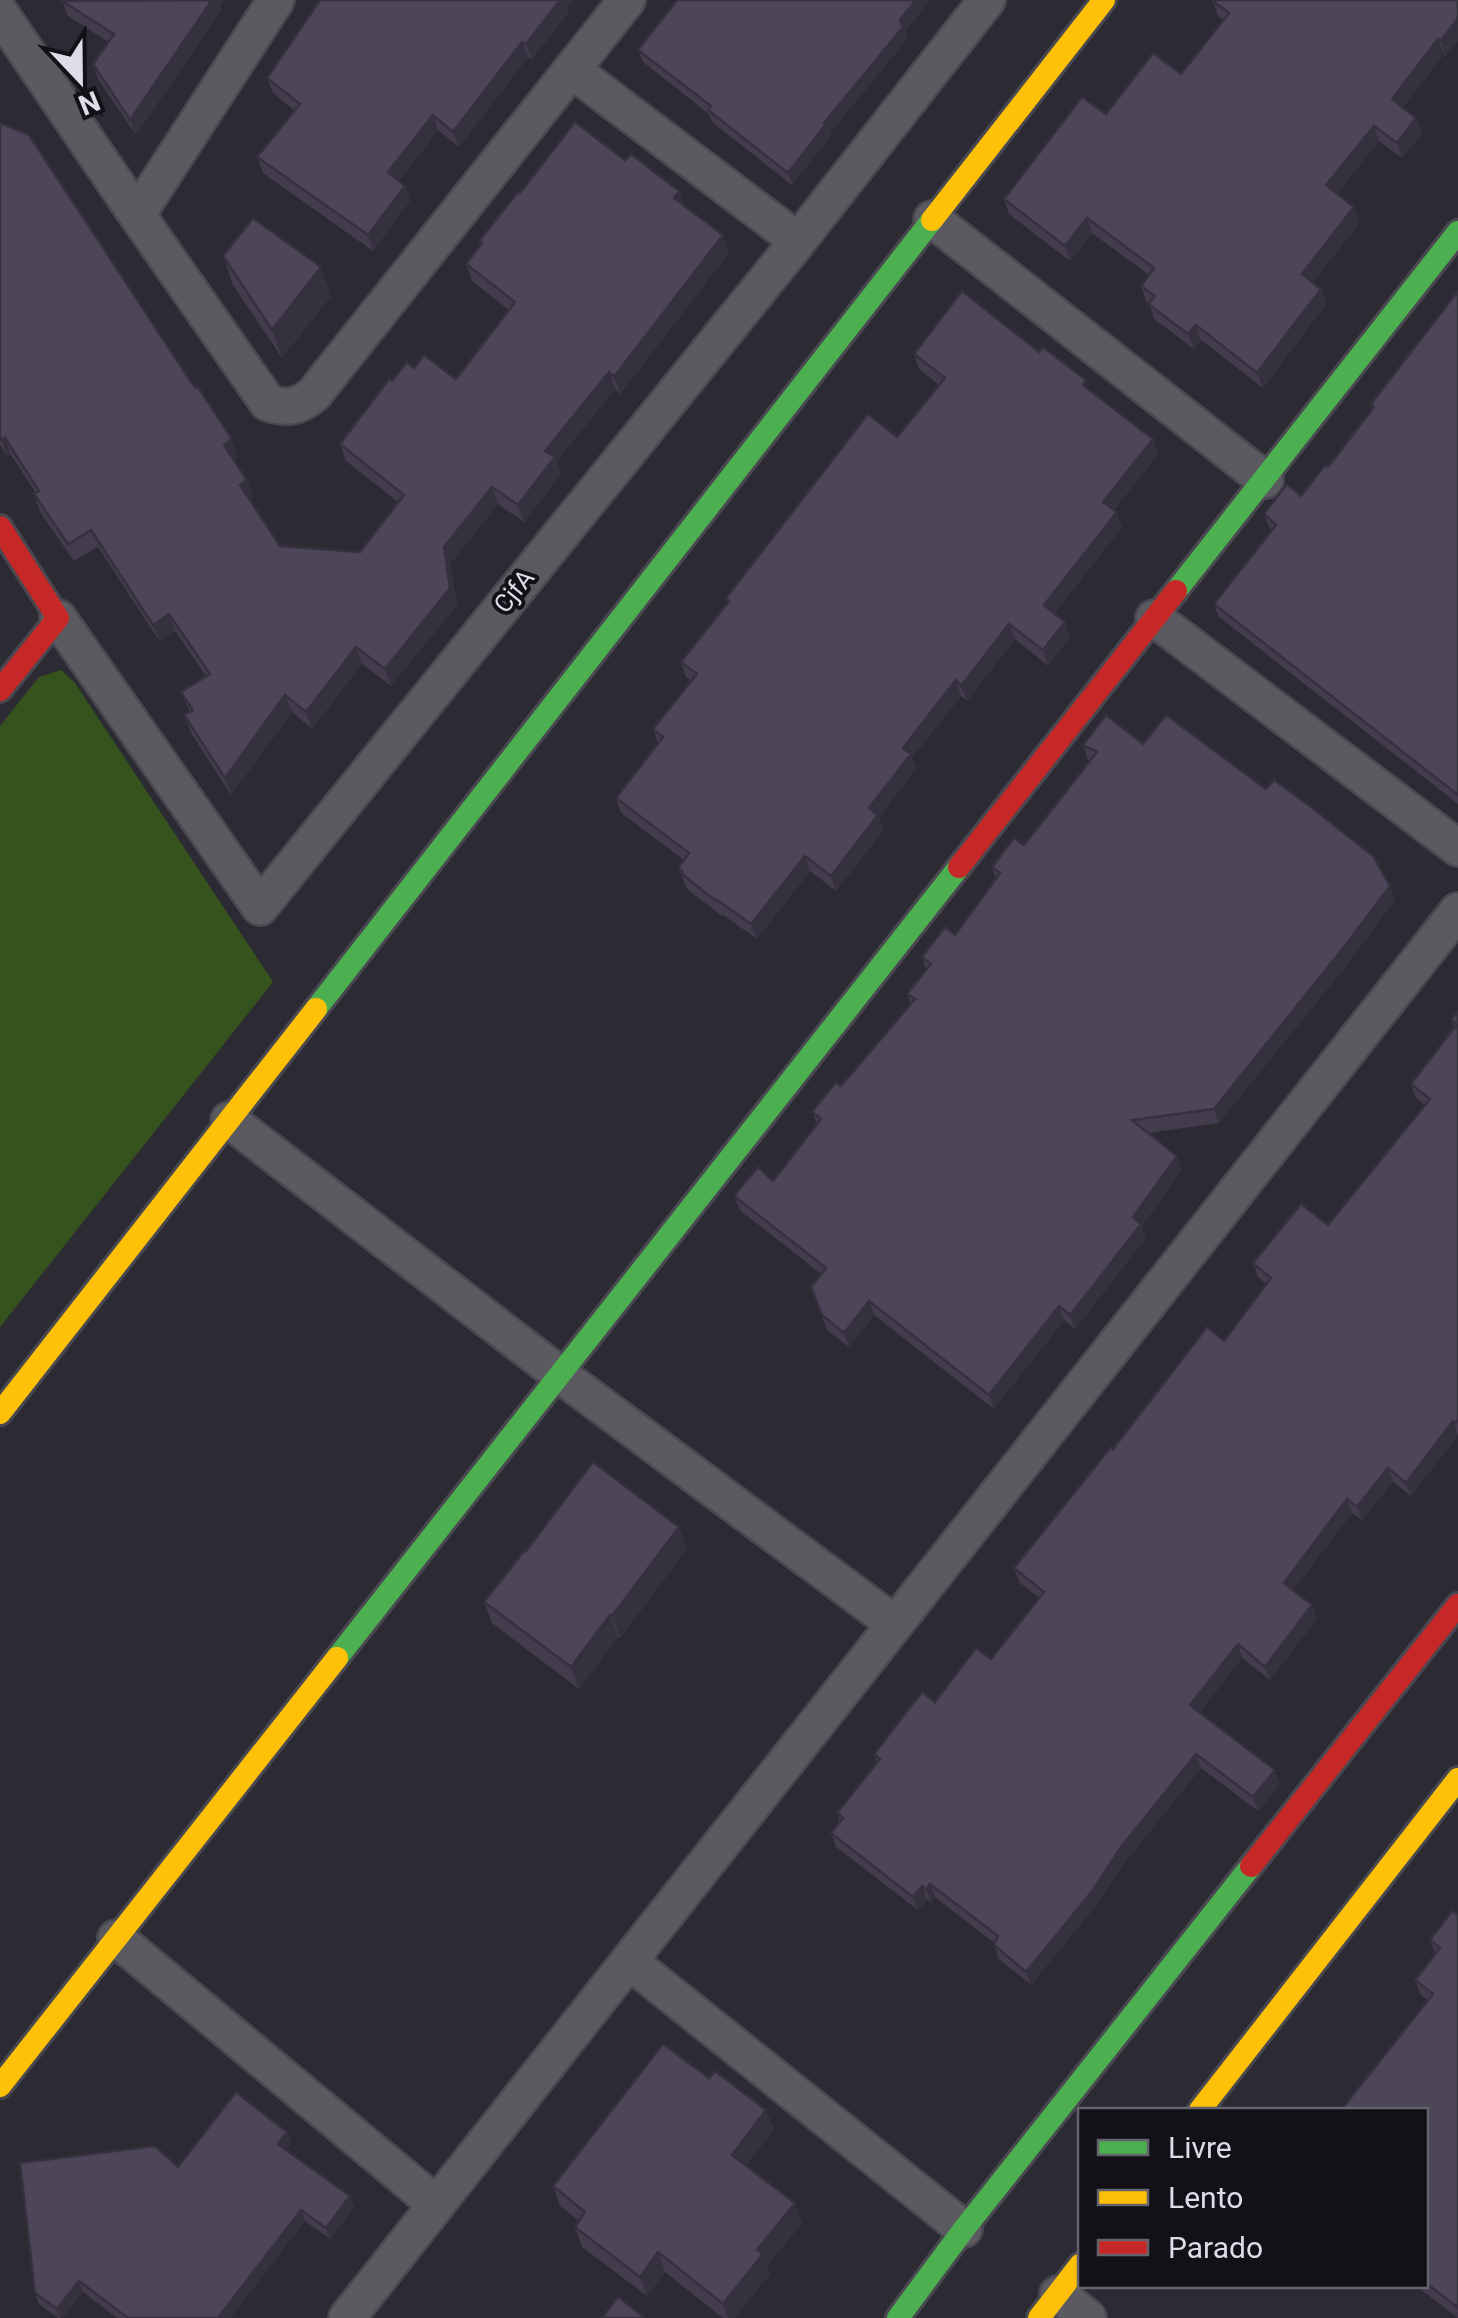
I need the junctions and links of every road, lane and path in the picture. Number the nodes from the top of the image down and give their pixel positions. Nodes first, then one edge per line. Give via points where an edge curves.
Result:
1 (276, 0) edge
2 (627, 0) edge
3 (987, 0) edge
4 (1104, 0) edge
5 (0, 12) edge
6 (572, 70) junction
7 (136, 215) junction
8 (932, 219) junction
9 (1458, 232) edge
10 (798, 241) junction
11 (1264, 480) junction
12 (0, 527) edge
13 (26, 570) junction
14 (9, 592) dead end
15 (58, 618) junction
16 (1154, 618) junction
17 (0, 690) edge
18 (1458, 848) edge
19 (1458, 910) edge
20 (229, 1120) junction
21 (559, 1374) junction
22 (0, 1413) edge
23 (1458, 1605) edge
24 (895, 1624) junction
25 (1432, 1636) junction
26 (1458, 1652) edge
27 (1458, 1779) edge
28 (116, 1938) junction
29 (629, 1960) junction
30 (0, 2086) edge
31 (1202, 2108) edge
32 (436, 2204) junction
33 (964, 2228) junction
34 (1078, 2268) edge
35 (1048, 2306) edge
36 (347, 2318) edge
37 (898, 2318) edge
38 (1088, 2318) edge

1 - 7 street
2 - 6 street
3 - 10 street, CjfA
4 - 8 street
5 - 7 street
6 - 7 street via 302,404 283,408 268,402
6 - 10 street
8 - 11 street
8 - 20 street
9 - 11 street
10 - 15 street, CjfA via 260,907
11 - 16 street
12 - 13 street
13 - 14 street
13 - 15 street
15 - 17 street
16 - 18 street
16 - 21 street
19 - 24 street
20 - 21 street
20 - 22 street
21 - 24 street
21 - 28 street
23 - 25 street
24 - 29 street
25 - 26 street
25 - 33 street
27 - 31 street
28 - 30 street
28 - 32 street
29 - 32 street
29 - 33 street
32 - 36 street
33 - 37 street
34 - 35 street
35 - 38 street

